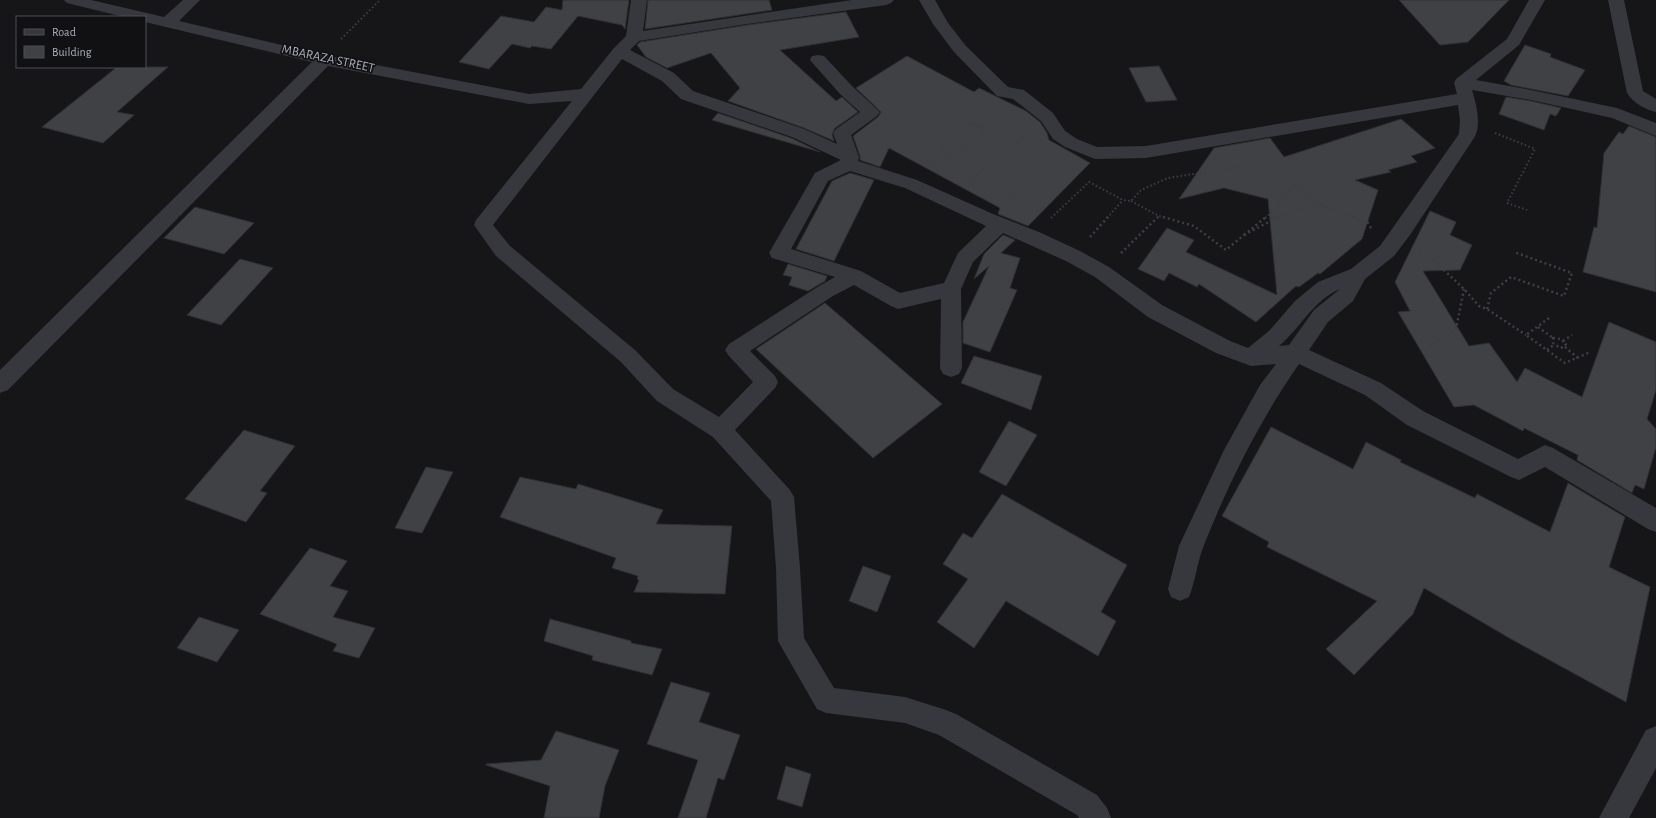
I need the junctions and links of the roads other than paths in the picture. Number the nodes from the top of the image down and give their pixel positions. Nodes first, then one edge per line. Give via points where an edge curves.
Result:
1 (72, 0) edge
2 (192, 0) edge
3 (639, 0) edge
4 (886, 0) edge
5 (927, 0) edge
6 (1537, 0) edge
7 (1616, 0) edge
8 (142, 16) edge
9 (146, 17) edge
10 (168, 22) junction
11 (627, 44) junction
12 (324, 60) junction
13 (818, 60) dead end
14 (1464, 90) junction
15 (587, 94) junction
16 (1656, 107) edge
17 (1656, 130) edge
18 (849, 160) junction
19 (1000, 224) junction
20 (1358, 274) junction
21 (854, 276) junction
22 (952, 289) junction
23 (1295, 352) junction
24 (1251, 358) junction
25 (951, 368) dead end
26 (0, 384) edge
27 (721, 430) junction
28 (1656, 522) edge
29 (1180, 589) dead end
30 (1656, 740) edge
31 (1097, 818) edge
32 (1613, 818) edge

1 - 8 street, MBARAZA STREET
2 - 10 street
3 - 11 street
4 - 11 street via 747,19
5 - 14 street via 960,49 1003,92 1018,94 1047,117 1059,135 1095,153 1146,152
6 - 14 street via 1513,42
7 - 16 street via 1635,92
9 - 10 street, MBARAZA STREET
10 - 12 street, MBARAZA STREET
11 - 15 street
11 - 18 street via 687,95 798,133
12 - 15 street, MBARAZA STREET via 529,99
12 - 26 street
13 - 18 street via 871,112 842,133
14 - 17 street via 1531,95 1617,114
14 - 20 street via 1469,121 1468,134 1387,251
15 - 27 street via 483,225 503,252 628,356 665,395
18 - 19 street via 911,184
18 - 21 street via 822,176 779,253
19 - 22 street via 965,258
19 - 24 street via 1073,256 1102,272 1155,311 1223,348
20 - 23 street via 1346,296 1321,316
20 - 24 street via 1325,288 1302,307 1277,336
21 - 22 street via 898,302
21 - 27 street via 736,350 767,382
22 - 25 street
23 - 24 street
23 - 28 street via 1373,389 1415,418 1518,470 1545,455
23 - 29 street via 1268,391 1232,457 1191,546
27 - 31 street via 782,497 791,641 826,700 905,710 946,724 1087,805
30 - 32 street

